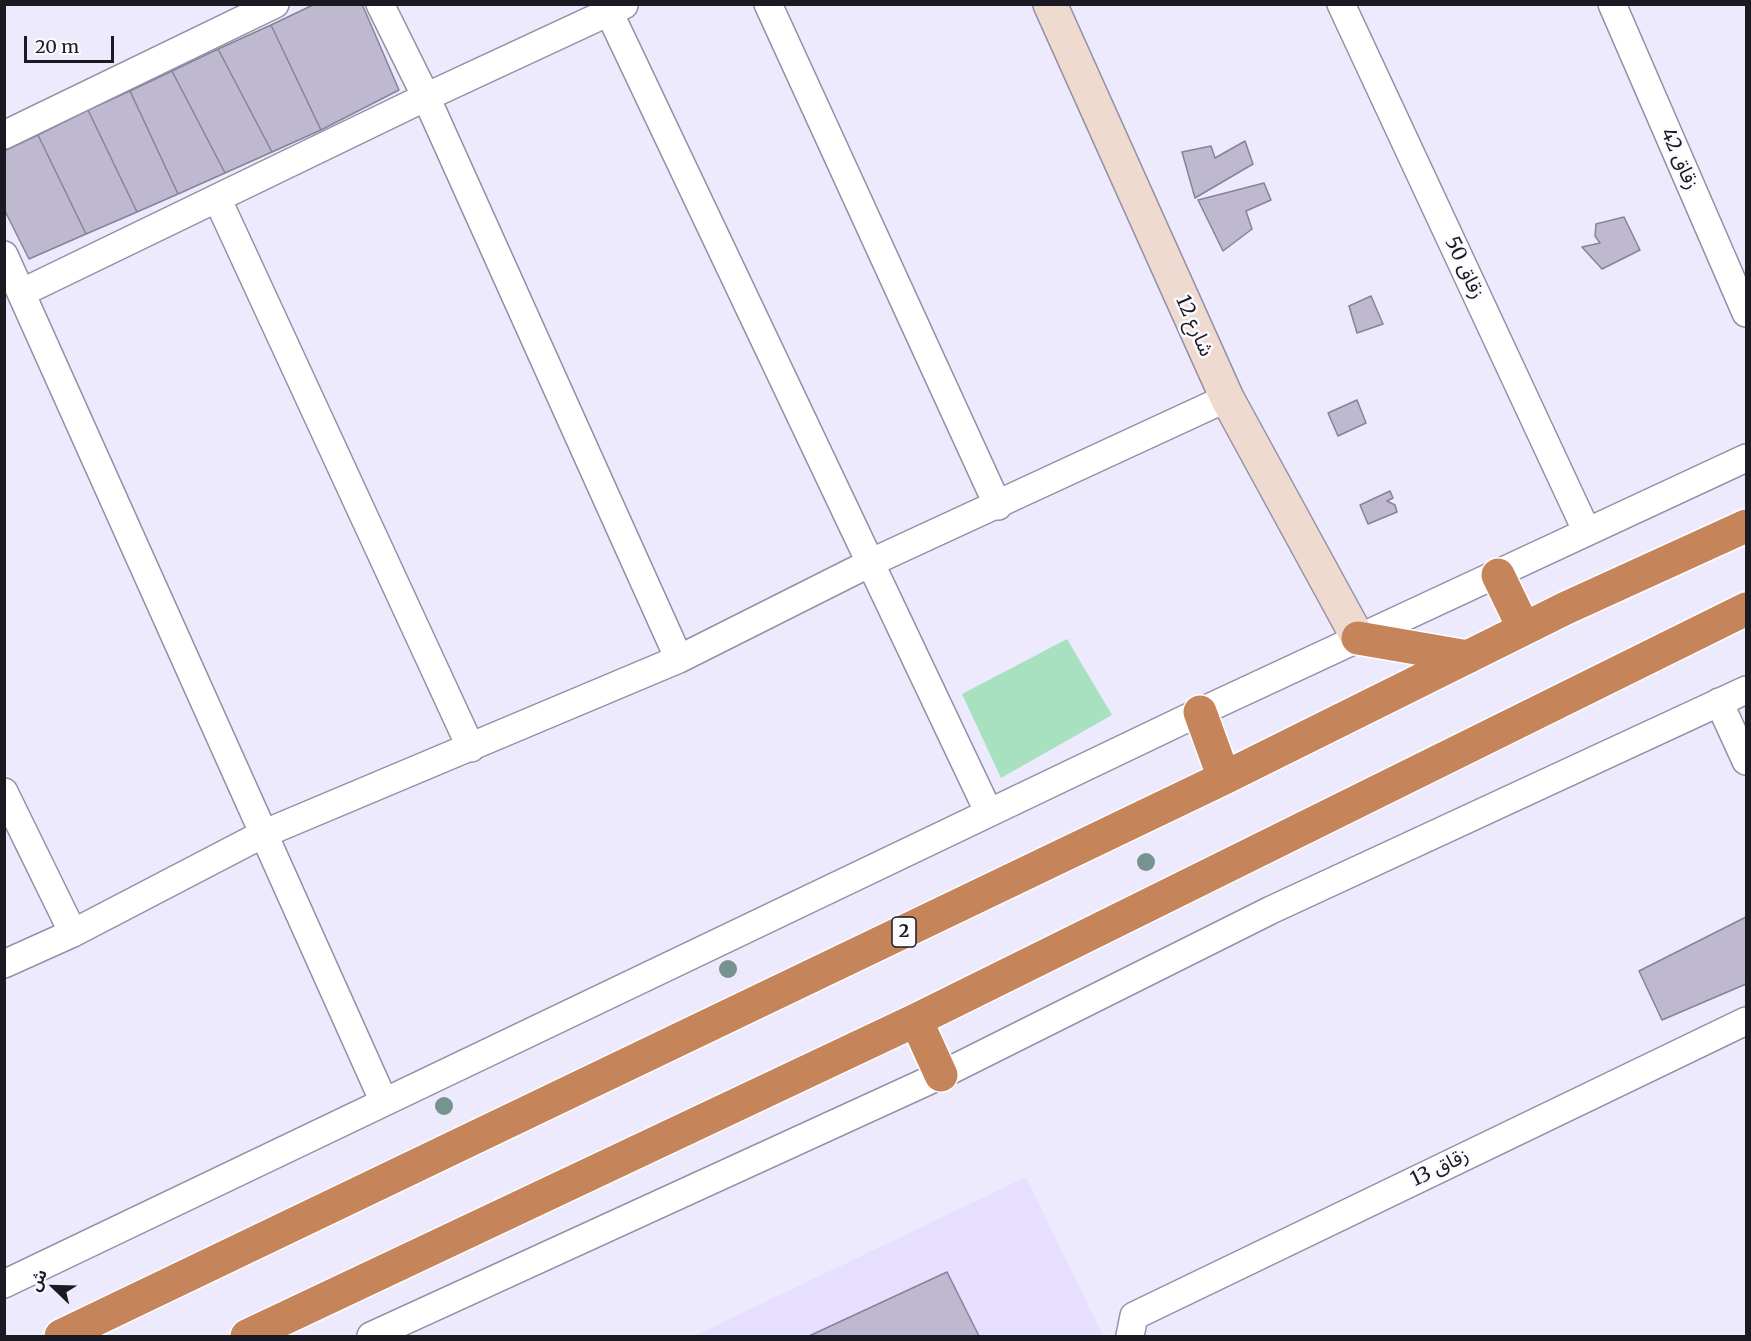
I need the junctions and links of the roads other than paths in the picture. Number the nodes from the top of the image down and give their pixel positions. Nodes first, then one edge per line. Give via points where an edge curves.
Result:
1 (274, 4) edge
2 (380, 4) edge
3 (768, 4) edge
4 (1050, 4) edge
5 (1341, 4) edge
6 (1612, 4) edge
7 (617, 8) edge
8 (426, 97) junction
9 (4, 135) edge
10 (218, 198) junction
11 (11, 275) edge
12 (1746, 313) edge
13 (1227, 398) junction
14 (1746, 459) edge
15 (998, 506) junction
16 (1746, 526) edge
17 (1587, 532) junction
18 (872, 562) junction
19 (1498, 575) junction
20 (1746, 609) edge
21 (1524, 629) junction
22 (1358, 638) junction
23 (1468, 657) junction
24 (679, 659) junction
25 (1746, 690) edge
26 (1719, 702) junction
27 (1200, 712) junction
28 (471, 748) junction
29 (1746, 761) edge
30 (1224, 778) junction
31 (4, 792) edge
32 (989, 813) junction
33 (263, 834) junction
34 (73, 933) junction
35 (4, 964) edge
36 (916, 1020) junction
37 (1746, 1021) edge
38 (941, 1075) junction
39 (384, 1102) junction
40 (4, 1284) edge
41 (1132, 1326) edge
42 (61, 1336) edge
43 (247, 1336) edge
44 (371, 1336) edge

1 - 9 street
2 - 8 street
3 - 15 street
4 - 13 street, شارع 12
5 - 17 street, زقاق 50
6 - 12 street, زقاق 42
7 - 8 street
7 - 18 street
8 - 10 street
8 - 24 street
10 - 11 street
10 - 28 street
11 - 33 street
13 - 15 street
13 - 22 street, شارع 12
14 - 17 street
15 - 18 street
16 - 21 highway, 2
17 - 19 street
18 - 24 street
18 - 32 street
19 - 21 highway
19 - 22 street
20 - 36 highway
21 - 23 highway, 2
22 - 23 highway
22 - 27 street
23 - 30 highway, 2
24 - 28 street
25 - 26 street
26 - 29 street
26 - 38 street via 1271,910
27 - 30 highway
27 - 32 street
28 - 33 street
30 - 42 highway, 2
31 - 34 street
32 - 39 street
33 - 34 street
33 - 39 street
34 - 35 street
36 - 38 highway
36 - 43 highway
37 - 41 street, زقاق 13
38 - 44 street
39 - 40 street

